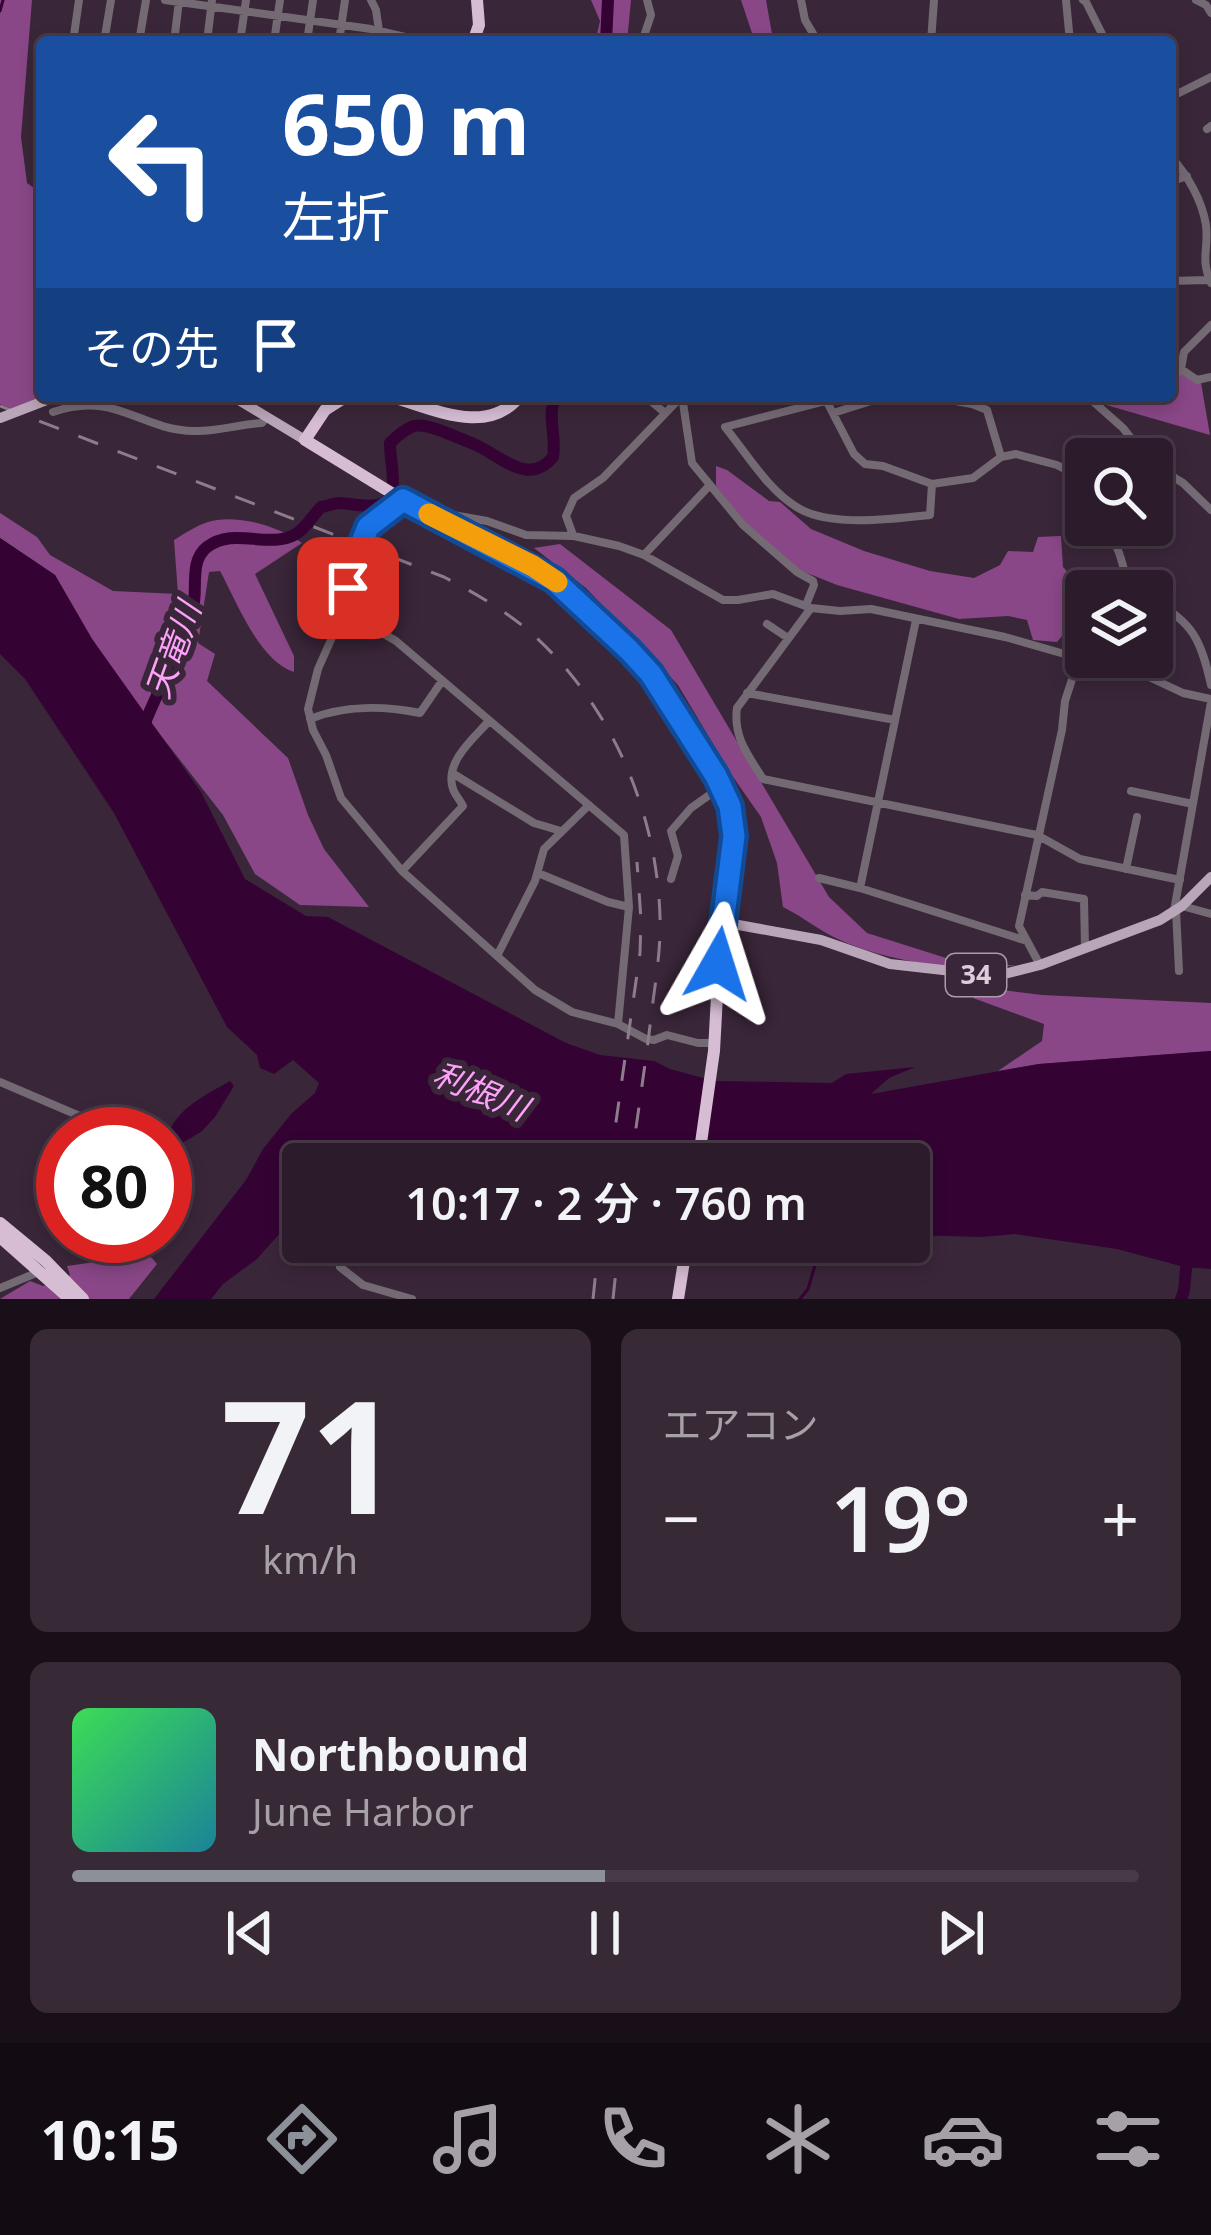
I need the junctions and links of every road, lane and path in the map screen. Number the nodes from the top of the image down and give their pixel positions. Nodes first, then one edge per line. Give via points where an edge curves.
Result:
1 (80, 0) edge
2 (111, 0) edge
3 (146, 0) edge
4 (165, 0) edge
5 (280, 0) edge
6 (313, 0) edge
7 (345, 0) edge
8 (370, 0) edge
9 (477, 0) edge
10 (647, 0) edge
11 (801, 0) edge
12 (934, 0) edge
13 (1066, 0) edge
14 (1083, 0) edge
15 (1196, 0) edge
16 (180, 1) edge
17 (212, 3) edge
18 (246, 6) edge
19 (1211, 13) edge
20 (278, 16) junction
21 (310, 20) junction
22 (341, 25) junction
23 (75, 36) edge
24 (105, 36) edge
25 (140, 36) edge
26 (175, 36) edge
27 (208, 36) edge
28 (241, 36) edge
29 (275, 36) edge
30 (308, 36) edge
31 (340, 36) edge
32 (374, 36) edge
33 (401, 36) edge
34 (475, 36) edge
35 (644, 36) edge
36 (814, 36) edge
37 (931, 36) edge
38 (1069, 36) edge
39 (1103, 36) edge
40 (1211, 77) edge
41 (1179, 94) dead end
42 (1176, 163) edge
43 (1187, 176) junction
44 (1176, 180) edge
45 (1176, 280) edge
46 (1210, 282) edge
47 (1211, 325) edge
48 (1181, 369) junction
49 (1176, 375) edge
50 (1211, 377) edge
51 (41, 402) edge
52 (243, 402) edge
53 (338, 402) edge
54 (410, 402) edge
55 (514, 402) edge
56 (652, 402) edge
57 (676, 402) edge
58 (683, 402) edge
59 (811, 402) edge
60 (827, 402) edge
61 (868, 402) edge
62 (961, 402) edge
63 (1094, 402) edge
64 (53, 412) dead end
65 (665, 413) junction
66 (832, 413) junction
67 (268, 416) junction
68 (0, 418) edge
69 (1131, 438) edge
70 (305, 440) junction
71 (1001, 457) junction
72 (1065, 470) edge
73 (1173, 477) edge
74 (932, 484) junction
75 (710, 485) junction
76 (400, 498) junction
77 (1211, 510) edge
78 (574, 536) junction
79 (644, 555) junction
80 (808, 607) junction
81 (1173, 614) edge
82 (916, 620) junction
83 (338, 624) junction
84 (767, 624) dead end
85 (788, 638) junction
86 (1065, 656) edge
87 (1072, 678) edge
88 (1151, 678) edge
89 (442, 681) junction
90 (1211, 685) edge
91 (747, 693) junction
92 (1211, 701) edge
93 (310, 719) junction
94 (895, 720) junction
95 (489, 722) junction
96 (452, 773) junction
97 (722, 786) junction
98 (1131, 791) dead end
99 (878, 804) junction
100 (1193, 804) junction
101 (589, 806) junction
102 (1137, 817) dead end
103 (561, 831) junction
104 (1037, 835) junction
105 (1126, 869) junction
106 (402, 872) junction
107 (538, 873) junction
108 (819, 878) dead end
109 (1211, 878) edge
110 (671, 879) dead end
111 (1180, 880) junction
112 (860, 888) junction
113 (1025, 895) junction
114 (628, 907) junction
115 (1178, 910) junction
116 (1211, 914) edge
117 (722, 922) junction
118 (1028, 941) junction
119 (1084, 949) junction
120 (498, 954) junction
121 (1040, 965) junction
122 (1179, 971) dead end
123 (618, 1024) junction
124 (714, 1047) junction
125 (0, 1082) edge
126 (59, 1107) edge
127 (701, 1143) edge
128 (0, 1223) edge
129 (0, 1237) edge
130 (684, 1263) edge
131 (340, 1267) dead end
132 (51, 1276) junction
133 (0, 1288) edge
134 (70, 1299) edge
135 (83, 1299) edge
136 (412, 1299) edge
137 (678, 1299) edge

1 - 23 street
2 - 24 street
3 - 25 street
4 - 16 street
5 - 20 street
6 - 21 street
7 - 22 street
8 - 33 street via 380,31
9 - 34 highway
10 - 35 street
11 - 36 street
12 - 37 street
13 - 38 street
14 - 39 street
15 - 19 street
16 - 17 street
16 - 26 street
17 - 18 street
17 - 27 street
18 - 20 street
18 - 28 street
20 - 21 street
20 - 29 street
21 - 22 street
21 - 30 street
22 - 31 street
22 - 32 street
40 - 41 street
42 - 43 street
43 - 44 street
43 - 46 street via 1206,226
45 - 46 street
47 - 48 street via 1184,352
48 - 49 street
48 - 50 street via 1197,380
51 - 68 main road, bridge
52 - 67 main road
53 - 70 highway
54 - 55 highway via 481,419
56 - 65 street
57 - 65 street
58 - 75 street via 692,463
59 - 74 street via 725,427 799,508 821,517 930,515
60 - 66 street
61 - 66 street
62 - 71 street via 987,410
63 - 69 street
64 - 67 street via 104,405 194,431
65 - 78 street via 574,498 566,516
66 - 74 street via 865,464
67 - 70 main road
70 - 76 highway
71 - 72 street via 1037,458
71 - 74 street via 974,478
73 - 77 street
75 - 79 street
75 - 80 street via 743,524 813,580
76 - 78 street via 526,535
76 - 83 street, bridge via 364,535
76 - 97 highway via 554,580 643,664
78 - 79 street
79 - 80 street via 723,600 773,594
80 - 82 street
80 - 85 street
81 - 90 street via 1186,622
82 - 86 street
82 - 94 street
83 - 89 street via 372,627
83 - 93 street via 312,687
84 - 85 street
85 - 91 street
87 - 104 street
88 - 92 street
89 - 93 street via 420,713 371,708
89 - 95 street
91 - 94 street
91 - 99 street via 735,726 763,779
92 - 100 street
93 - 106 street via 341,798
94 - 99 street
95 - 96 street
95 - 101 street
96 - 103 street via 534,824
96 - 106 street via 463,806
97 - 110 street via 671,831 678,856
97 - 117 highway via 734,836
98 - 100 street
99 - 104 street
99 - 112 street
100 - 111 street
101 - 103 street
101 - 114 street via 624,836
102 - 105 street
103 - 107 street via 544,849
104 - 105 street via 1080,859
104 - 113 street
105 - 111 street
106 - 120 street
107 - 114 street
107 - 120 street
108 - 112 street
109 - 115 main road, 34
111 - 115 street
112 - 118 street
113 - 118 street via 1019,926
113 - 119 street via 1084,899
114 - 123 street
115 - 116 street
115 - 119 main road, 34
115 - 122 street
117 - 121 main road, 34 via 804,935 911,967 996,976
117 - 124 highway
118 - 121 street
119 - 121 main road, 34
120 - 123 street via 564,1007
123 - 124 street via 646,1039 667,1035
124 - 127 highway
125 - 126 street
128 - 132 highway via 46,1261
129 - 132 highway
130 - 137 highway
131 - 136 street via 363,1285
132 - 133 street
132 - 134 highway
132 - 135 highway

